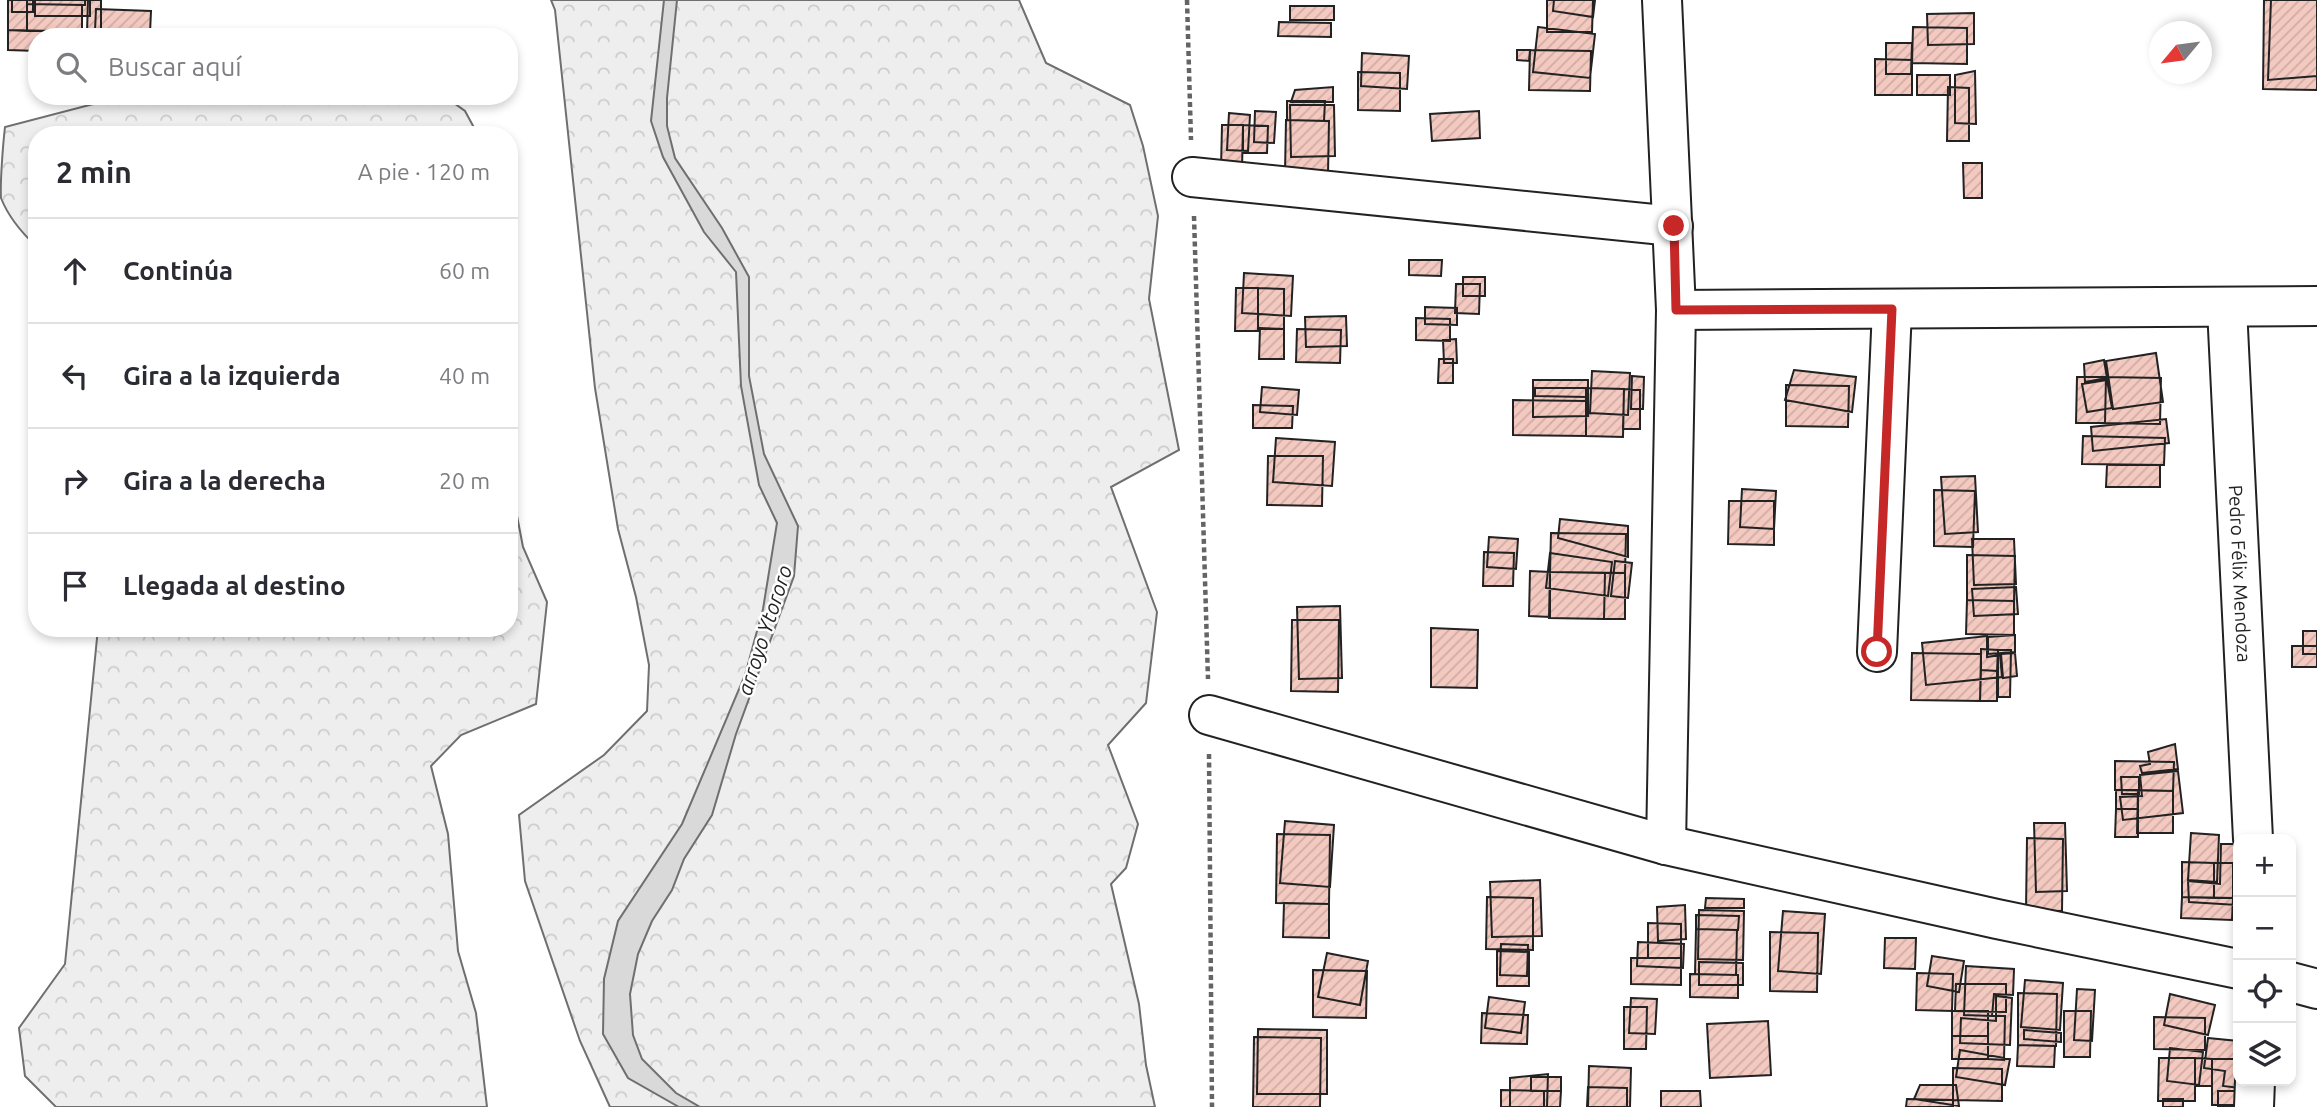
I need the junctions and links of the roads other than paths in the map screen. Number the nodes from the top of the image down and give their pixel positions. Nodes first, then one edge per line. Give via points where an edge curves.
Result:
1 (1662, 0) edge
2 (1192, 177) road end
3 (1674, 226) junction
4 (2317, 306) edge
5 (2227, 308) junction
6 (1892, 309) junction
7 (1676, 310) junction
8 (1877, 652) dead end
9 (1209, 715) road end
10 (2253, 834) edge
11 (1666, 845) junction
12 (2233, 968) edge
13 (2296, 983) edge
14 (2317, 989) edge
15 (2255, 1086) edge
16 (2254, 1107) edge

1 - 3 street
2 - 3 street
3 - 7 street
4 - 5 street
5 - 6 street
5 - 10 street, Pedro Félix Mendoza
6 - 7 street
6 - 8 street
7 - 11 street
9 - 11 street
11 - 12 street
13 - 14 street
15 - 16 street

